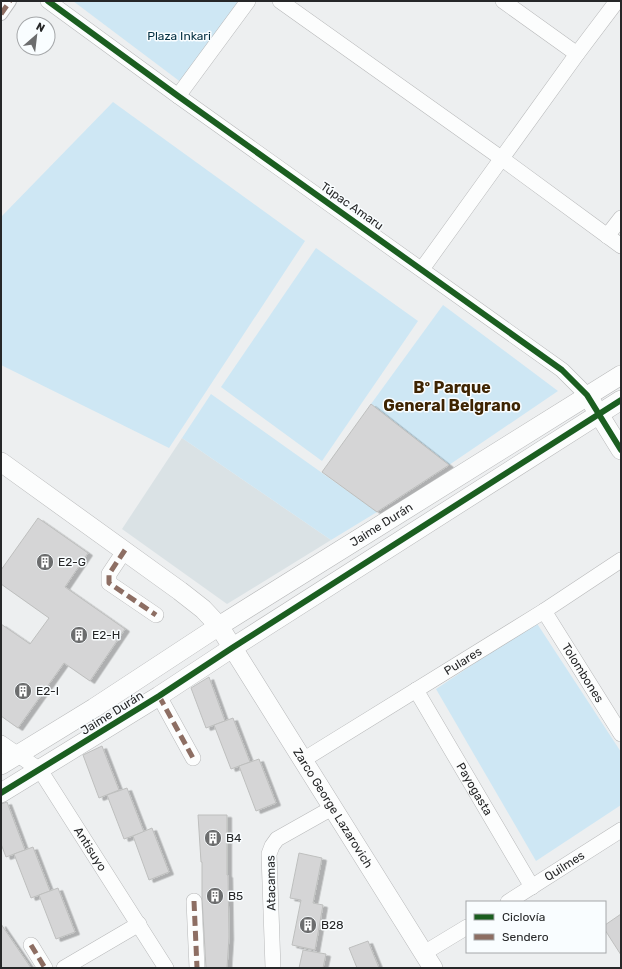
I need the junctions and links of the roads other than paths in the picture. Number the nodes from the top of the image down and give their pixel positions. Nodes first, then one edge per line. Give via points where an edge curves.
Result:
1 (10, 1) edge
2 (48, 1) edge
3 (248, 1) edge
4 (280, 1) edge
5 (503, 1) edge
6 (617, 1) edge
7 (1, 14) edge
8 (577, 54) junction
9 (178, 96) junction
10 (501, 158) junction
11 (621, 218) edge
12 (608, 236) junction
13 (621, 246) edge
14 (422, 269) junction
15 (621, 375) edge
16 (587, 395) junction
17 (621, 400) edge
18 (599, 414) junction
19 (621, 450) edge
20 (1, 462) edge
21 (125, 550) junction
22 (621, 560) edge
23 (544, 612) junction
24 (156, 615) dead end
25 (219, 626) junction
26 (232, 648) junction
27 (416, 690) junction
28 (159, 696) junction
29 (621, 734) edge
30 (1, 743) edge
31 (18, 754) junction
32 (193, 758) dead end
33 (303, 760) junction
34 (1, 765) edge
35 (40, 770) junction
36 (1, 793) edge
37 (332, 808) junction
38 (621, 830) edge
39 (532, 887) junction
40 (194, 901) dead end
41 (510, 901) edge
42 (139, 924) junction
43 (466, 928) edge
44 (30, 945) dead end
45 (428, 960) edge
46 (46, 968) edge
47 (64, 968) edge
48 (166, 968) edge
49 (196, 968) edge
50 (273, 968) edge

1 - 7 street
2 - 9 street, Túpac Amaru
3 - 9 street
4 - 10 street
5 - 8 street
6 - 8 street
8 - 10 street
9 - 14 street, Túpac Amaru
10 - 12 street
10 - 14 street
11 - 12 street
12 - 13 street
14 - 16 street, Túpac Amaru via 562,370
15 - 16 street, Jaime Durán
16 - 18 street, Túpac Amaru
16 - 25 street, Jaime Durán
17 - 18 street
18 - 19 street, Túpac Amaru
18 - 26 street, Jaime Durán
20 - 21 street
21 - 24 street via 109,574 109,583
21 - 25 street, Zarco George Lazarovich via 191,600
22 - 23 street, Pulares
23 - 27 street, Pulares
23 - 29 street, Tolombones
25 - 26 street, Zarco George Lazarovich
25 - 31 street, Jaime Durán via 94,708
26 - 28 street, Jaime Durán
26 - 33 street, Zarco George Lazarovich
27 - 33 street, Pulares
27 - 39 street, Payogasta
28 - 32 street
28 - 35 street, Jaime Durán
30 - 31 street, Antisuyo
31 - 34 street, Jaime Durán
31 - 35 street, Antisuyo
33 - 37 street, Zarco George Lazarovich
35 - 36 street, Jaime Durán
35 - 42 street, Antisuyo
37 - 45 street, Zarco George Lazarovich
37 - 50 street, Atacamas via 277,839 269,854
38 - 39 street, Quilmes
39 - 41 street, Quilmes
40 - 49 street
42 - 47 street
42 - 48 street, Antisuyo
43 - 45 street
44 - 46 street

